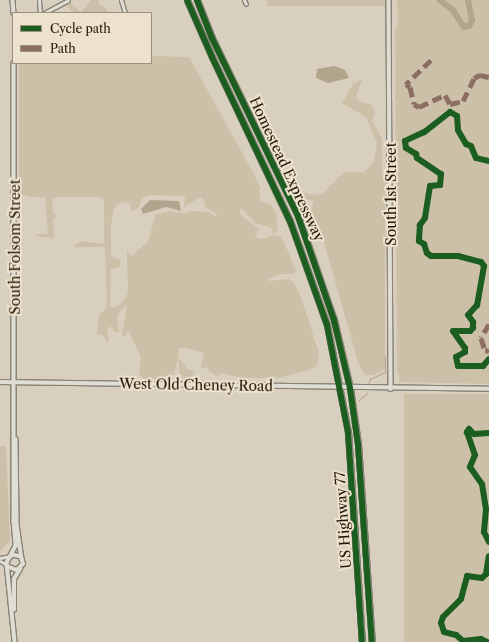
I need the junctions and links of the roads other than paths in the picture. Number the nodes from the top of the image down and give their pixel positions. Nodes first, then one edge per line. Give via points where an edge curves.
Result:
1 (13, 0) edge
2 (39, 0) edge
3 (68, 0) edge
4 (121, 0) edge
5 (187, 0) edge
6 (197, 0) edge
7 (244, 0) edge
8 (389, 0) edge
9 (246, 4) dead end
10 (14, 12) edge
11 (40, 12) edge
12 (46, 12) edge
13 (125, 12) edge
14 (14, 64) edge
15 (0, 382) edge
16 (15, 382) junction
17 (341, 388) junction
18 (350, 388) junction
19 (391, 389) junction
20 (489, 389) edge
21 (342, 398) joint
22 (351, 399) joint
23 (15, 431) junction
24 (11, 555) junction
25 (0, 558) edge
26 (22, 559) junction
27 (0, 561) edge
28 (8, 566) junction
29 (20, 569) junction
30 (14, 613) junction
31 (15, 642) edge
32 (362, 642) edge
33 (372, 642) edge

1 - 10 street
2 - 11 street
3 - 12 street
4 - 13 street
5 - 17 highway, Homestead Expressway via 300,246 327,325
6 - 18 highway, Homestead Expressway via 308,242 334,320
7 - 9 street
8 - 19 street, South 1st Street
14 - 16 street, South Folsom Street
15 - 16 street, West Old Cheney Road
16 - 17 street, West Old Cheney Road
16 - 23 street, South Folsom Street
17 - 18 street, West Old Cheney Road
17 - 21 highway, Homestead Expressway
18 - 19 street, West Old Cheney Road
18 - 22 highway, Homestead Expressway
19 - 20 street, West Old Cheney Road
21 - 32 highway, US Highway 77 via 352,475
22 - 33 highway, US Highway 77 via 361,471
23 - 24 street, South Folsom Street via 16,546
23 - 26 street, South Folsom Street via 17,524
24 - 25 street
24 - 26 street via 19,555
24 - 28 street
26 - 29 street
27 - 28 street
28 - 29 street via 15,570
28 - 30 street
29 - 30 street via 14,579
30 - 31 street

